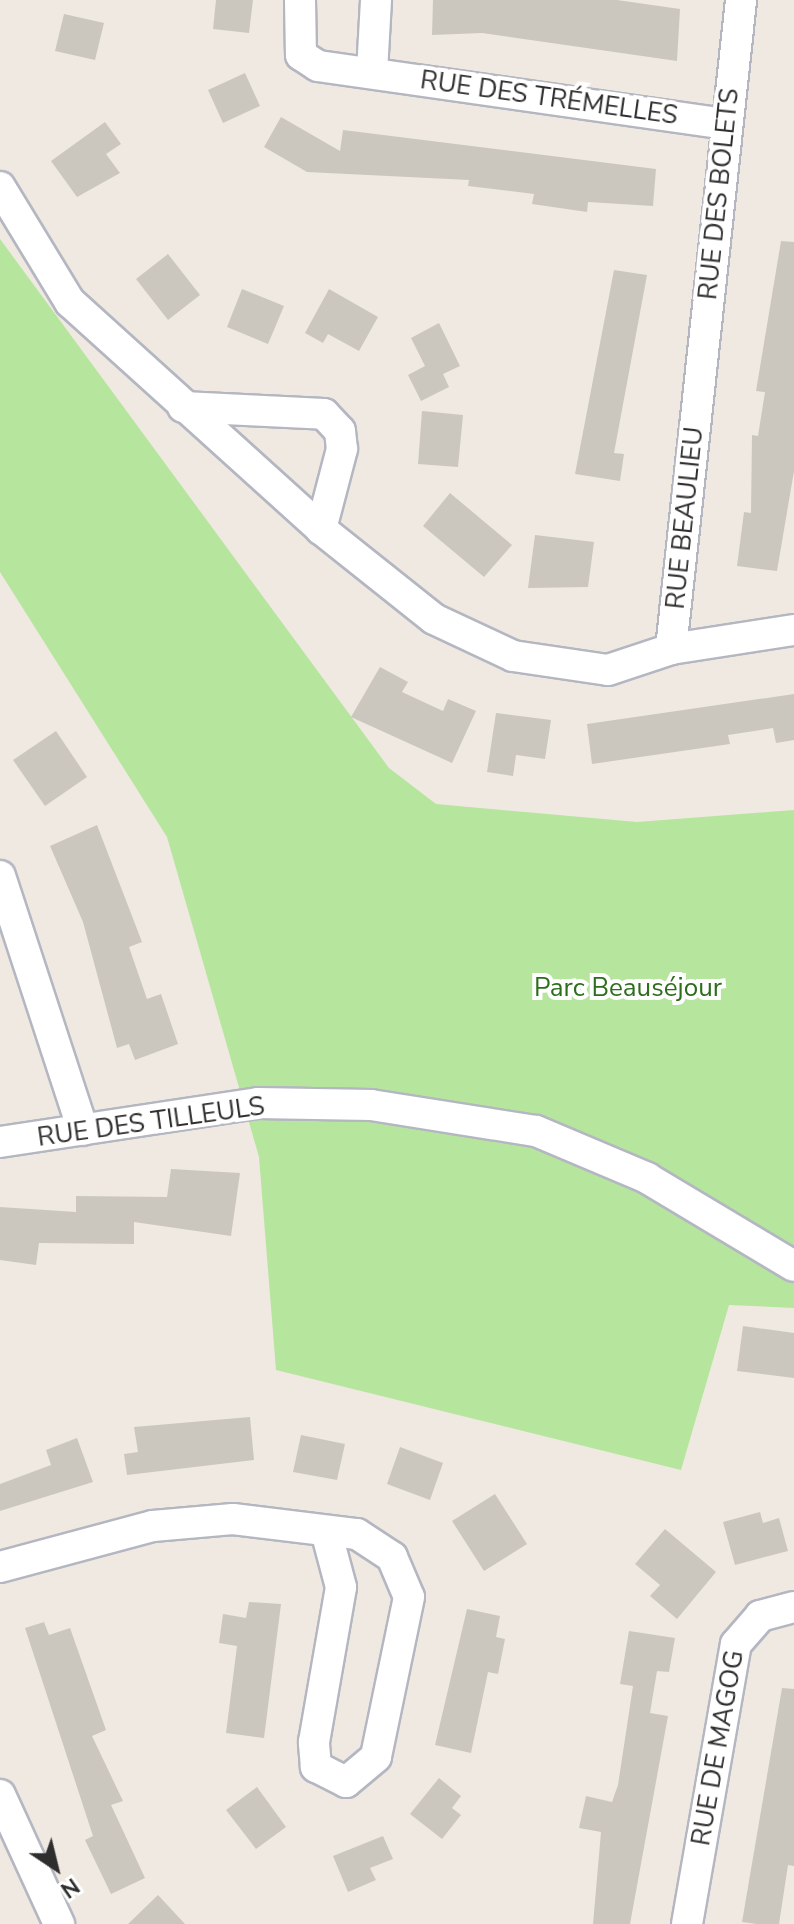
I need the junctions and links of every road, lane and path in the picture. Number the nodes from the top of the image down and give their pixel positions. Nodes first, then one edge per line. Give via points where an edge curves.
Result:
1 (300, 0) edge
2 (376, 0) edge
3 (741, 0) edge
4 (372, 72) junction
5 (725, 124) junction
6 (0, 187) edge
7 (698, 387) joint
8 (183, 407) junction
9 (321, 529) junction
10 (794, 630) edge
11 (671, 649) junction
12 (0, 876) edge
13 (83, 1130) junction
14 (0, 1142) edge
15 (794, 1266) edge
16 (326, 1531) junction
17 (0, 1567) edge
18 (794, 1607) edge
19 (0, 1795) edge
20 (59, 1924) edge
21 (687, 1924) edge

1 - 4 street, RUE DES TRÉMELLES via 301,55 318,66
2 - 4 street
3 - 5 street, RUE DES BOLETS
4 - 5 street, RUE DES TRÉMELLES
5 - 7 street, RUE DES BOLETS
6 - 8 street via 70,302
7 - 11 street, RUE BEAULIEU
8 - 9 street
8 - 9 street via 324,414 340,431 342,449
9 - 11 street via 434,619 513,656 608,670
10 - 11 street
12 - 13 street
13 - 14 street, RUE DES TILLEULS
13 - 15 street, RUE DES TILLEULS via 258,1103 371,1105 536,1131 647,1178
16 - 16 street via 341,1587 314,1742 316,1767 346,1782 376,1757 409,1597 392,1557 357,1534
16 - 17 street via 233,1519 153,1526
18 - 21 street, RUE DE MAGOG via 760,1616 736,1644
19 - 20 street

